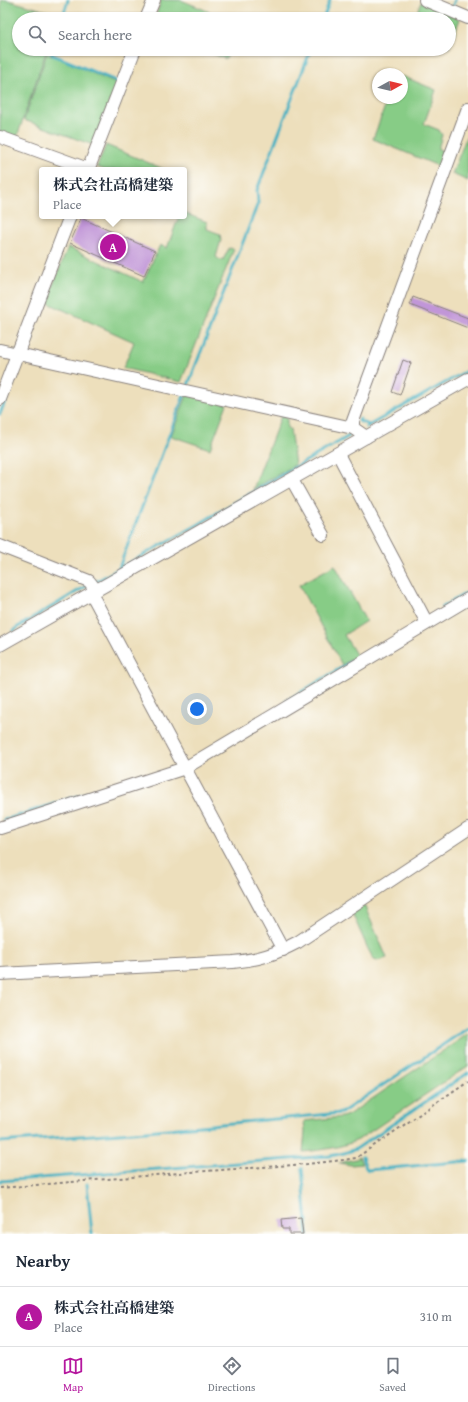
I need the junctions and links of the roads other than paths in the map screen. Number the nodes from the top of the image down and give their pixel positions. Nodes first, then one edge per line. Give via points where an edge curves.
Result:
1 (154, 0) edge
2 (425, 0) edge
3 (149, 12) edge
4 (454, 12) edge
5 (456, 13) edge
6 (468, 18) edge
7 (132, 56) edge
8 (468, 108) edge
9 (0, 137) edge
10 (80, 167) edge
11 (89, 167) edge
12 (69, 219) edge
13 (0, 350) edge
14 (17, 354) junction
15 (468, 379) edge
16 (0, 399) edge
17 (353, 425) junction
18 (366, 437) junction
19 (338, 454) junction
20 (292, 480) junction
21 (323, 535) dead end
22 (0, 546) edge
23 (94, 591) junction
24 (468, 599) edge
25 (426, 619) junction
26 (0, 645) edge
27 (185, 768) junction
28 (0, 828) edge
29 (468, 829) edge
30 (281, 946) junction
31 (0, 974) edge

1 - 3 street
2 - 4 street
5 - 6 street
7 - 11 street
8 - 17 street
9 - 10 street
12 - 14 street
13 - 14 street
14 - 16 street
14 - 17 street
15 - 18 street
17 - 18 street
18 - 19 street
19 - 20 street
19 - 25 street
20 - 21 street
20 - 23 street
22 - 23 street via 89,581
23 - 26 street
23 - 27 street
24 - 25 street
25 - 27 street
27 - 28 street
27 - 30 street
29 - 30 street via 298,942
30 - 31 street via 262,958 233,962

